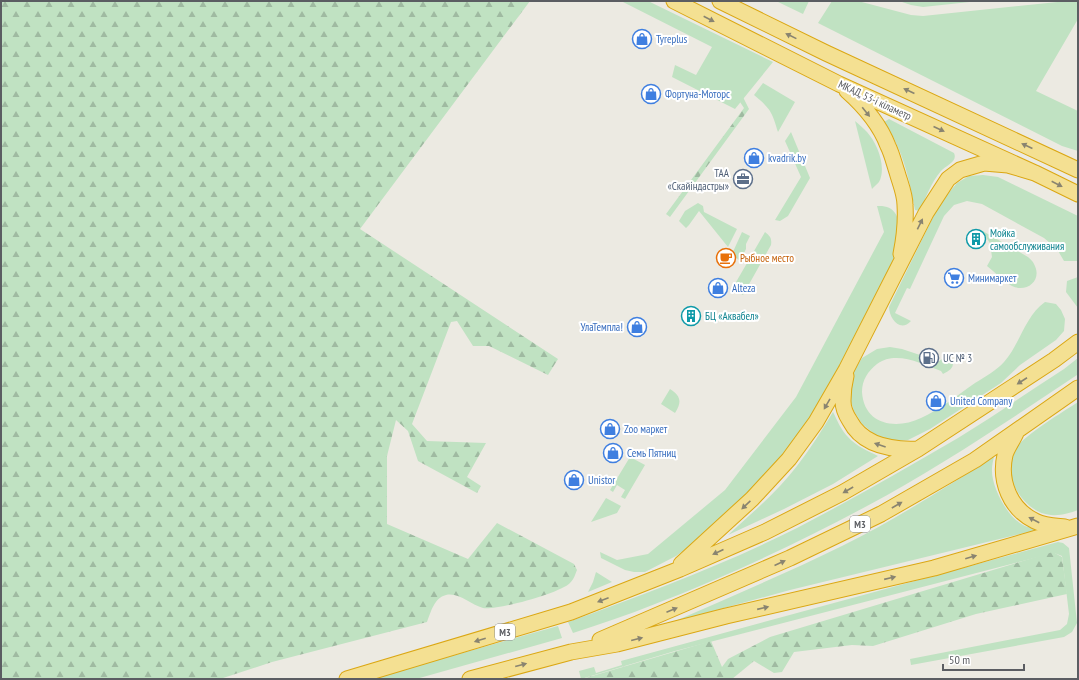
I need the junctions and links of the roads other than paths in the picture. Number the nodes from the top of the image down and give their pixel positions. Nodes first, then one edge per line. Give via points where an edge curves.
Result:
1 (674, 1) edge
2 (720, 1) edge
3 (839, 84) junction
4 (1062, 162) junction
5 (1078, 163) edge
6 (1078, 170) edge
7 (1035, 173) junction
8 (1078, 194) edge
9 (897, 272) junction
10 (1078, 342) edge
11 (846, 370) junction
12 (1078, 388) edge
13 (1017, 431) junction
14 (918, 449) junction
15 (1075, 526) edge
16 (666, 575) junction
17 (571, 652) junction
18 (347, 679) edge
19 (470, 679) edge

1 -> 3 highway, МКАД, 53-і кіламетр
4 -> 2 highway, МКАД, 53-і кіламетр
3 -> 7 highway, МКАД, 53-і кіламетр
3 -> 9 highway via 856,99 880,129 903,189 905,215
4 - 5 highway
4 - 6 highway, МКАД, 53-і кіламетр
7 -> 8 highway, МКАД, 53-і кіламетр
9 -> 7 highway via 926,213 948,179 960,170 984,163 1008,165
9 - 11 highway
10 -> 14 highway, М3
14 -> 11 highway via 880,446 860,435 852,426 843,402
11 -> 16 highway via 816,422 789,459 752,499
12 - 13 highway, М3
15 -> 13 highway via 1051,526 1035,521 1013,502 1003,479 1005,454
17 -> 13 highway, М3 via 790,558 881,514 975,460
14 -> 16 highway, М3 via 842,493 765,532
17 -> 15 highway via 611,645 934,568
16 -> 18 highway, М3 via 560,616
19 -> 17 highway, М3

